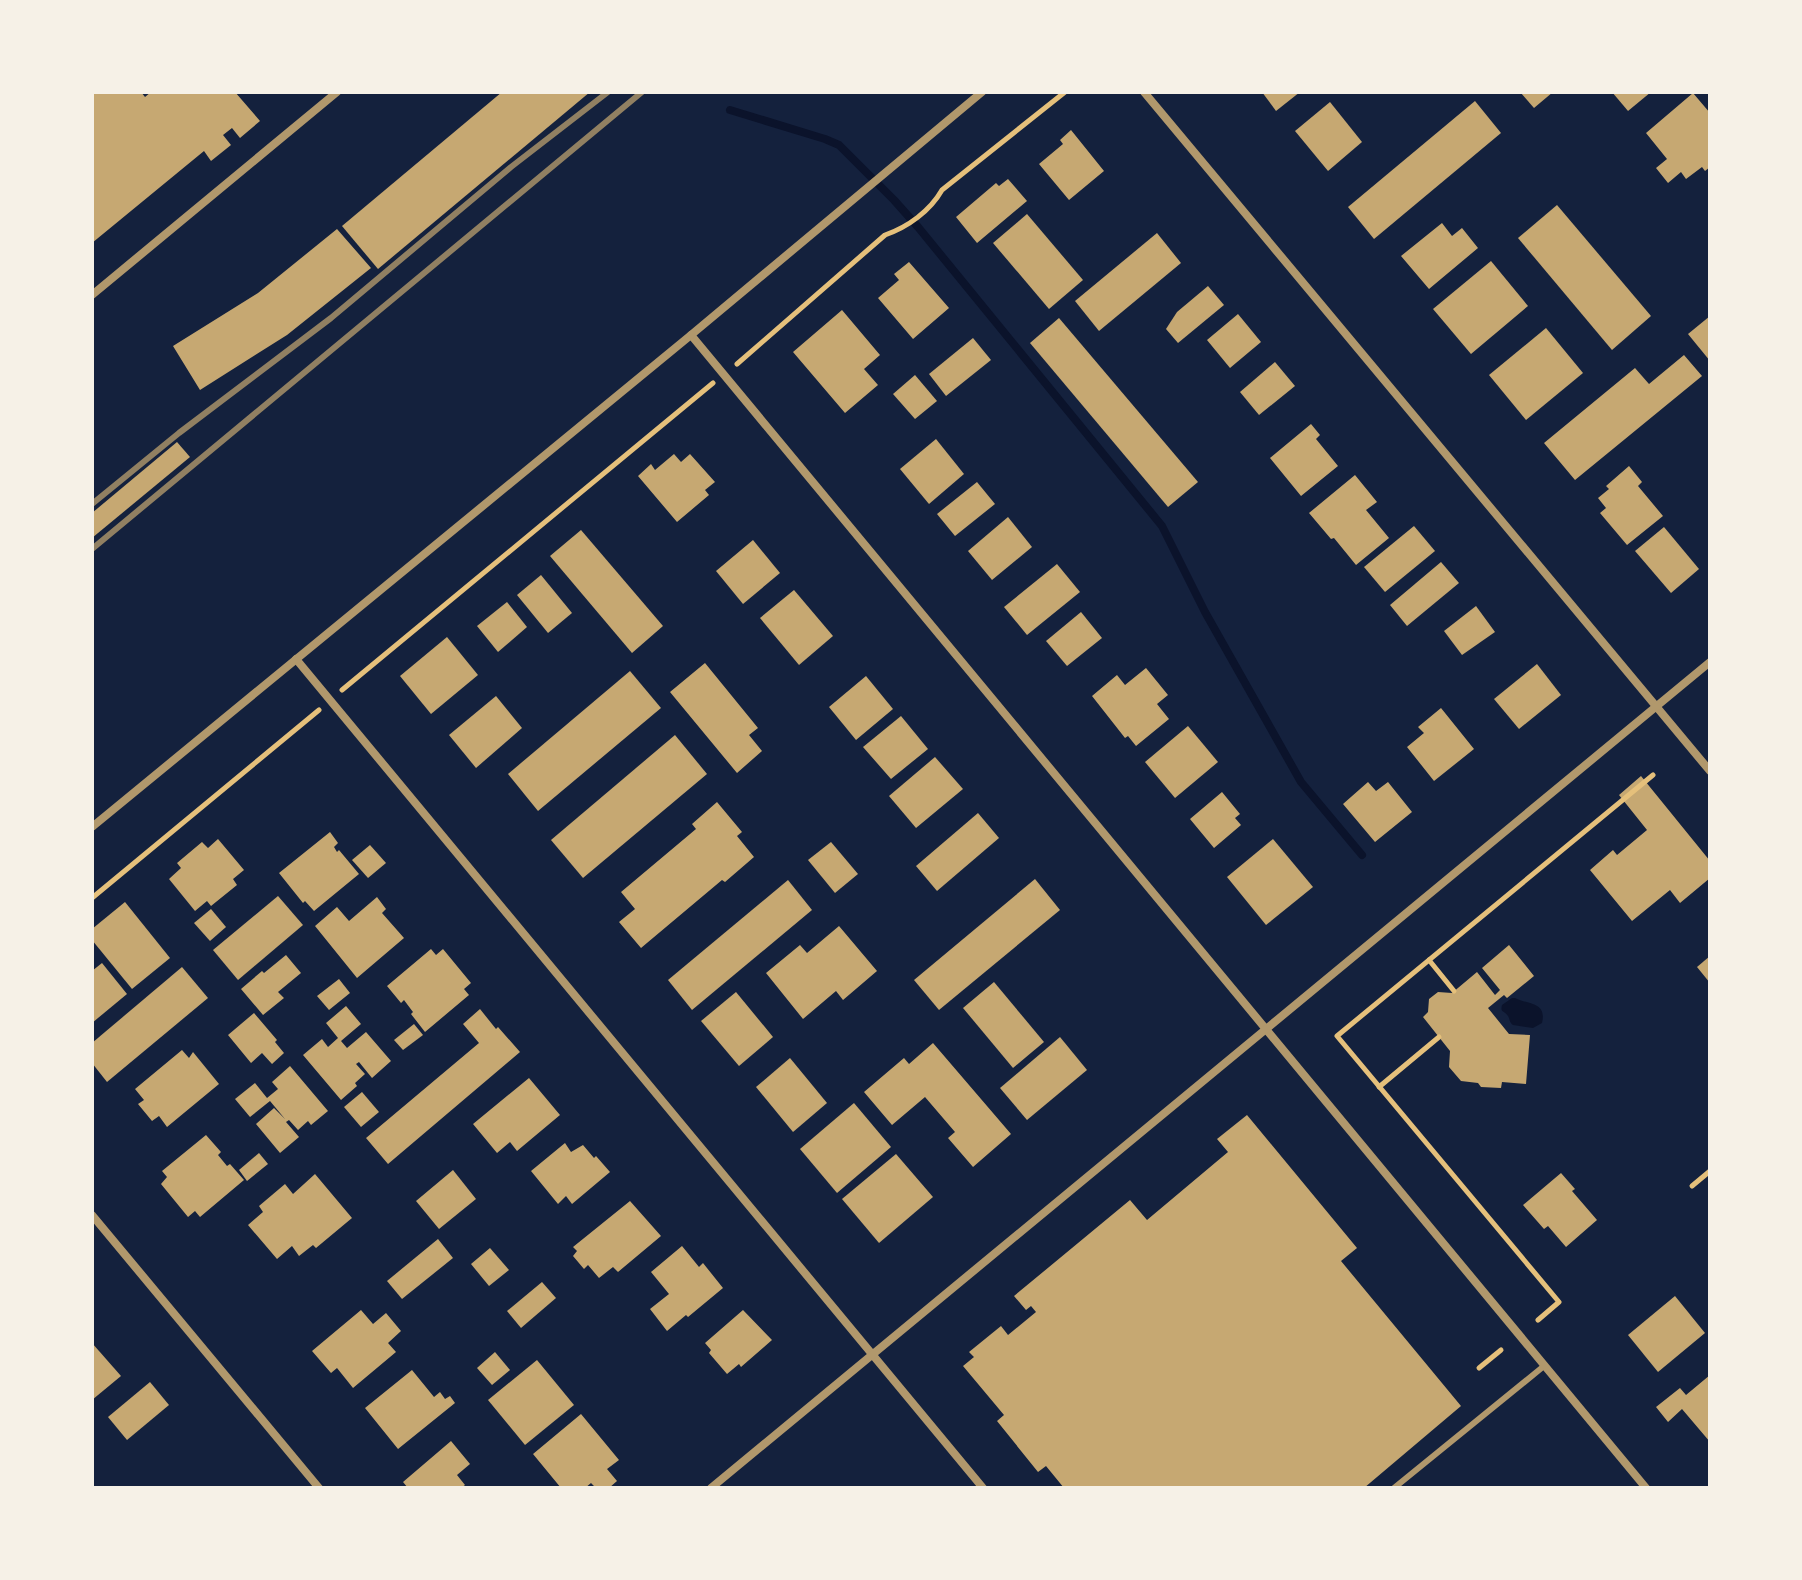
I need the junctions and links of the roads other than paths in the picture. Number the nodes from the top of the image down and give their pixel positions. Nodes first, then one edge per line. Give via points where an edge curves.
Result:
1 (337, 92) edge
2 (982, 92) edge
3 (1144, 92) edge
4 (92, 295) edge
5 (691, 335) junction
6 (296, 659) junction
7 (1710, 662) edge
8 (1657, 707) junction
9 (1710, 771) edge
10 (92, 827) edge
11 (1265, 1028) junction
12 (92, 1215) edge
13 (873, 1355) junction
14 (1544, 1366) junction
15 (319, 1488) edge
16 (711, 1488) edge
17 (983, 1488) edge
18 (1394, 1488) edge
19 (1646, 1488) edge

1 - 4 street
2 - 5 street
3 - 8 street
5 - 6 street
5 - 11 street
6 - 10 street
6 - 13 street
7 - 8 street
8 - 9 street
8 - 11 street
11 - 13 street
11 - 14 street
12 - 15 street
13 - 16 street
13 - 17 street
14 - 18 lane
14 - 19 street

